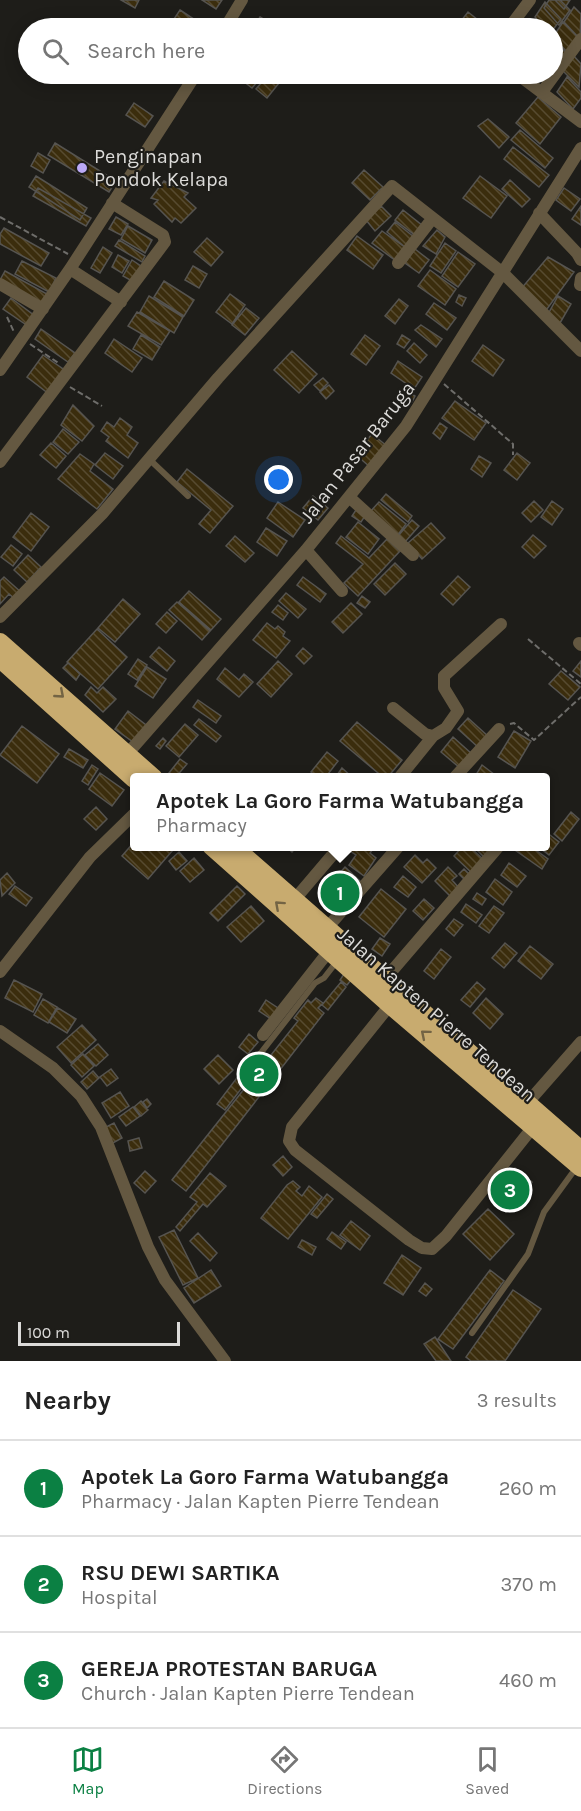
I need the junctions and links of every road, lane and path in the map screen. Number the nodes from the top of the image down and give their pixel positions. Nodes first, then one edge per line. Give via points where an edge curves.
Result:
1 (242, 0) edge
2 (530, 0) edge
3 (231, 18) edge
4 (516, 18) edge
5 (581, 39) edge
6 (563, 63) edge
7 (189, 84) edge
8 (531, 84) edge
9 (548, 84) edge
10 (542, 92) junction
11 (581, 122) edge
12 (581, 148) edge
13 (112, 203) junction
14 (539, 213) junction
15 (0, 217) edge
16 (432, 219) junction
17 (581, 260) edge
18 (398, 263) dead end
19 (73, 264) junction
20 (503, 273) junction
21 (581, 278) edge
22 (0, 284) edge
23 (580, 285) edge
24 (121, 302) junction
25 (43, 309) junction
26 (23, 339) junction
27 (581, 351) edge
28 (0, 370) edge
29 (65, 378) junction
30 (438, 378) junction
31 (102, 406) dead end
32 (513, 455) dead end
33 (148, 458) junction
34 (0, 462) edge
35 (188, 496) dead end
36 (349, 497) junction
37 (306, 550) junction
38 (413, 555) dead end
39 (342, 591) dead end
40 (0, 617) edge
41 (501, 624) dead end
42 (528, 639) dead end
43 (0, 642) edge
44 (0, 659) edge
45 (581, 684) edge
46 (581, 697) edge
47 (393, 708) dead end
48 (499, 729) joint
49 (433, 736) junction
50 (123, 759) junction
51 (131, 773) edge
52 (147, 773) edge
53 (402, 773) edge
54 (458, 773) edge
55 (130, 819) edge
56 (218, 851) edge
57 (239, 851) edge
58 (336, 851) edge
59 (395, 851) edge
60 (496, 851) edge
61 (295, 899) junction
62 (327, 928) junction
63 (334, 955) junction
64 (0, 972) edge
65 (385, 979) junction
66 (390, 1005) junction
67 (0, 1031) edge
68 (263, 1035) dead end
69 (581, 1042) edge
70 (260, 1054) dead end
71 (522, 1109) junction
72 (533, 1127) junction
73 (580, 1161) edge
74 (472, 1332) dead end
75 (225, 1361) edge

1 - 3 street
2 - 4 street
5 - 6 street
7 - 13 street
8 - 10 street
9 - 10 street
10 - 11 street
12 - 14 street, Jalan Pasar Baruga
13 - 19 street
13 - 24 street via 165,238
14 - 17 street
14 - 20 street, Jalan Pasar Baruga
15 - 19 path
16 - 18 street
16 - 20 street
16 - 33 street via 392,186
19 - 24 street
19 - 25 street
20 - 27 street
20 - 30 street, Jalan Pasar Baruga
21 - 23 street
22 - 25 street
24 - 29 street
25 - 26 street
26 - 28 street
26 - 29 path
29 - 31 path
29 - 34 street
30 - 32 path via 513,444
30 - 36 street, Jalan Pasar Baruga via 406,426
33 - 35 lane
33 - 40 street via 102,513
36 - 37 street, Jalan Pasar Baruga
36 - 38 street
37 - 39 street
37 - 50 street, Jalan Pasar Baruga
41 - 49 street via 444,676 444,688 458,711 446,728
42 - 45 path
43 -> 50 highway
44 - 50 highway
46 - 48 path via 534,740 514,723
47 - 49 street
48 - 54 street
49 - 53 street
50 - 51 highway
50 - 52 highway
55 - 64 street via 90,857
63 -> 56 highway, Jalan Kapten Pierre Tendean
57 - 61 highway, Jalan Kapten Pierre Tendean
58 - 61 street
59 - 62 street
60 - 65 street
61 - 62 highway, Jalan Kapten Pierre Tendean
62 - 65 highway, Jalan Kapten Pierre Tendean
63 - 66 highway, Jalan Kapten Pierre Tendean
63 - 68 street
63 - 70 lane via 324,978 315,983
65 - 71 highway, Jalan Kapten Pierre Tendean
71 -> 66 highway, Jalan Kapten Pierre Tendean
66 - 72 street via 292,1127 289,1142 295,1150 409,1240 432,1249
67 - 75 street via 53,1068 81,1096 100,1127 165,1280
69 - 71 street
71 - 72 highway, Jalan Kapten Pierre Tendean
71 - 73 highway, Jalan Kapten Pierre Tendean
72 - 73 highway, Jalan Kapten Pierre Tendean
73 - 74 lane via 544,1212 528,1254

